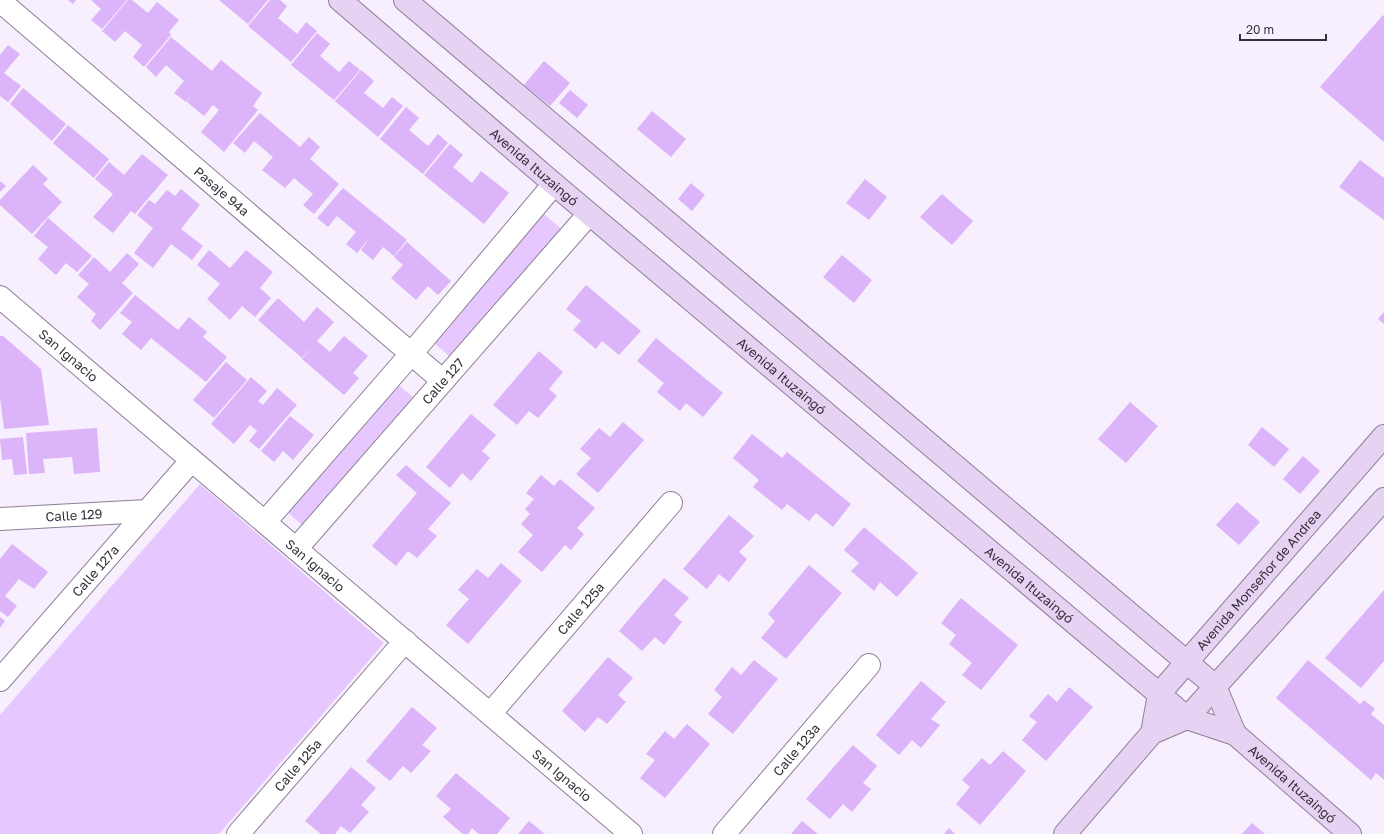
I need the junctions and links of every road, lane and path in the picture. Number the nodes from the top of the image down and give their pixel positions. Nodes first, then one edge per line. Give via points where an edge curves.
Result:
1 (340, 0) edge
2 (405, 0) edge
3 (0, 1) edge
4 (554, 184) junction
5 (589, 214) junction
6 (0, 297) edge
7 (411, 354) junction
8 (443, 381) junction
9 (1384, 436) edge
10 (192, 461) junction
11 (1384, 499) edge
12 (671, 503) dead end
13 (147, 511) junction
14 (0, 519) edge
15 (265, 522) junction
16 (296, 549) junction
17 (405, 641) junction
18 (1187, 662) junction
19 (869, 665) dead end
20 (0, 680) edge
21 (1215, 686) junction
22 (1159, 694) junction
23 (490, 714) junction
24 (1187, 718) junction
25 (1152, 733) junction
26 (1235, 734) junction
27 (238, 834) edge
28 (631, 834) edge
29 (724, 834) edge
30 (1065, 834) edge
31 (1350, 834) edge

1 - 4 main road, Avenida Ituzaingó
2 - 18 main road, Avenida Ituzaingó
3 - 7 street, Pasaje 94a
4 - 5 main road, Avenida Ituzaingó
4 - 7 street
5 - 8 street, Calle 127
5 - 22 main road, Avenida Ituzaingó
6 - 10 street, San Ignacio
7 - 8 street, Pasaje 94a
7 - 15 street
8 - 16 street, Calle 127
9 - 18 main road, Avenida Monseñor de Andrea
10 - 13 street, Calle 127a
10 - 15 street, San Ignacio
11 - 21 main road
12 - 23 street, Calle 125a
13 - 14 street, Calle 129
13 - 20 street, Calle 127a
15 - 16 street, San Ignacio
16 - 17 street, San Ignacio
17 - 23 street, San Ignacio
17 - 27 street, Calle 125a
18 - 21 main road, Avenida Ituzaingó
18 - 22 main road, Avenida Monseñor de Andrea
19 - 29 street, Calle 123a
21 - 24 main road
21 - 26 main road, Avenida Ituzaingó
22 - 24 main road, Avenida Ituzaingó
22 - 25 main road
23 - 28 street, San Ignacio
24 - 25 main road
24 - 26 main road, Avenida Ituzaingó
25 - 30 main road
26 - 31 main road, Avenida Ituzaingó

